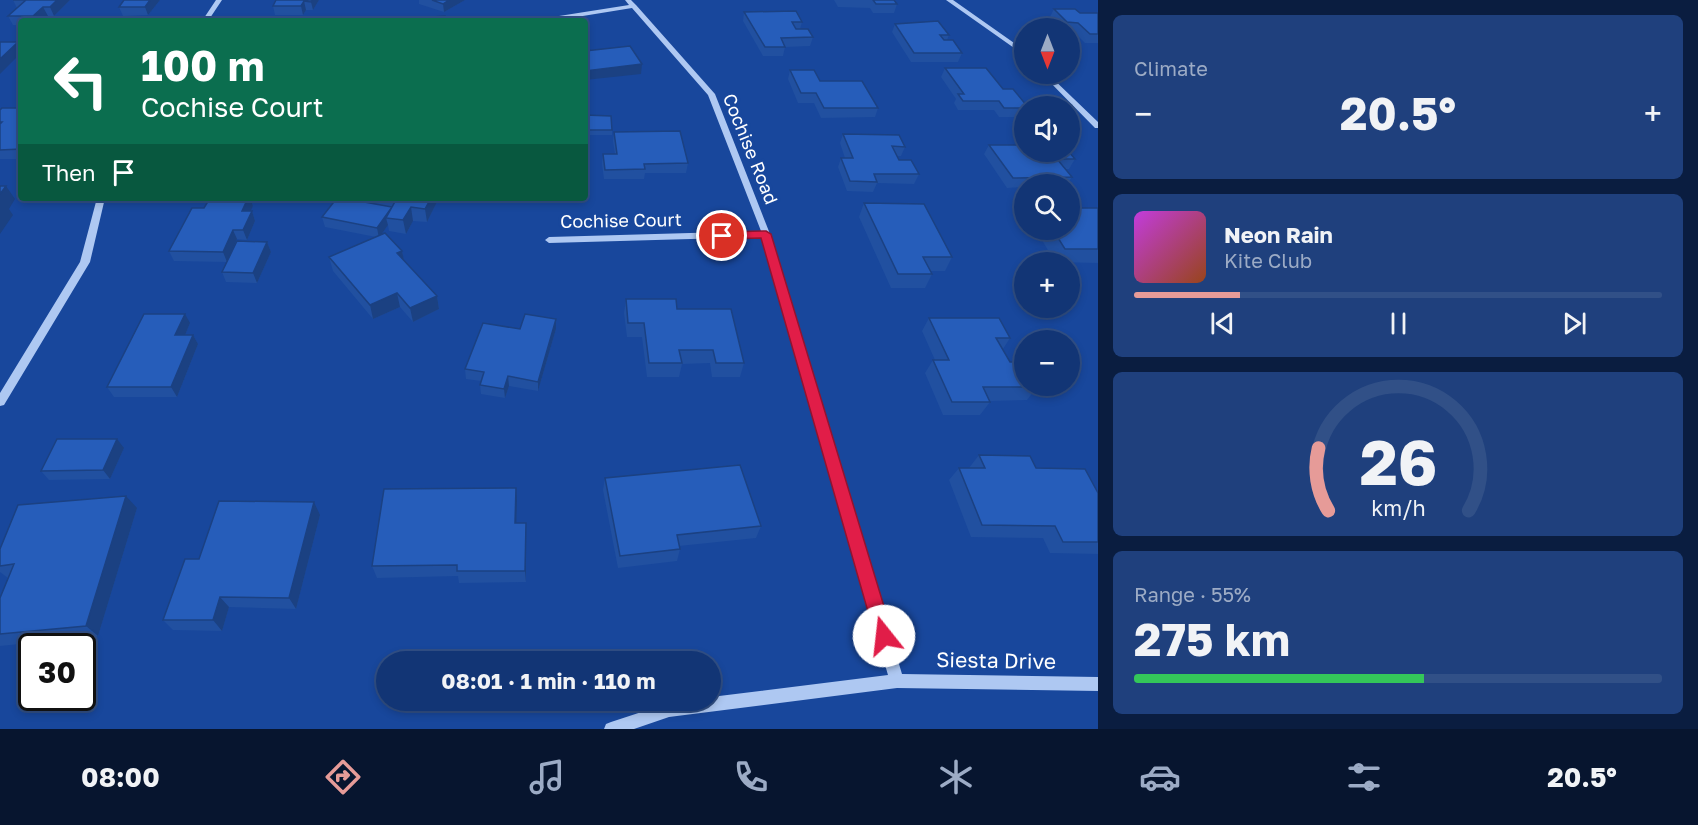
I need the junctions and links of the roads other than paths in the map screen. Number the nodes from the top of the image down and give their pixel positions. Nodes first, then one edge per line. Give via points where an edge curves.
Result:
1 (219, 0) edge
2 (949, 0) edge
3 (631, 3) edge
4 (207, 18) edge
5 (555, 18) edge
6 (1014, 46) edge
7 (1055, 84) edge
8 (1098, 126) edge
9 (100, 201) edge
10 (766, 234) junction
11 (549, 240) dead end
12 (0, 402) edge
13 (897, 681) junction
14 (1098, 684) edge
15 (611, 729) edge

1 - 4 street
2 - 6 street
3 - 5 street
3 - 10 street, Cochise Road via 711,94
7 - 8 street
9 - 12 street via 85,262
10 - 11 street, Cochise Court
10 - 13 street, Cochise Road
13 - 14 street, Siesta Drive
13 - 15 street, Siesta Drive via 669,710

